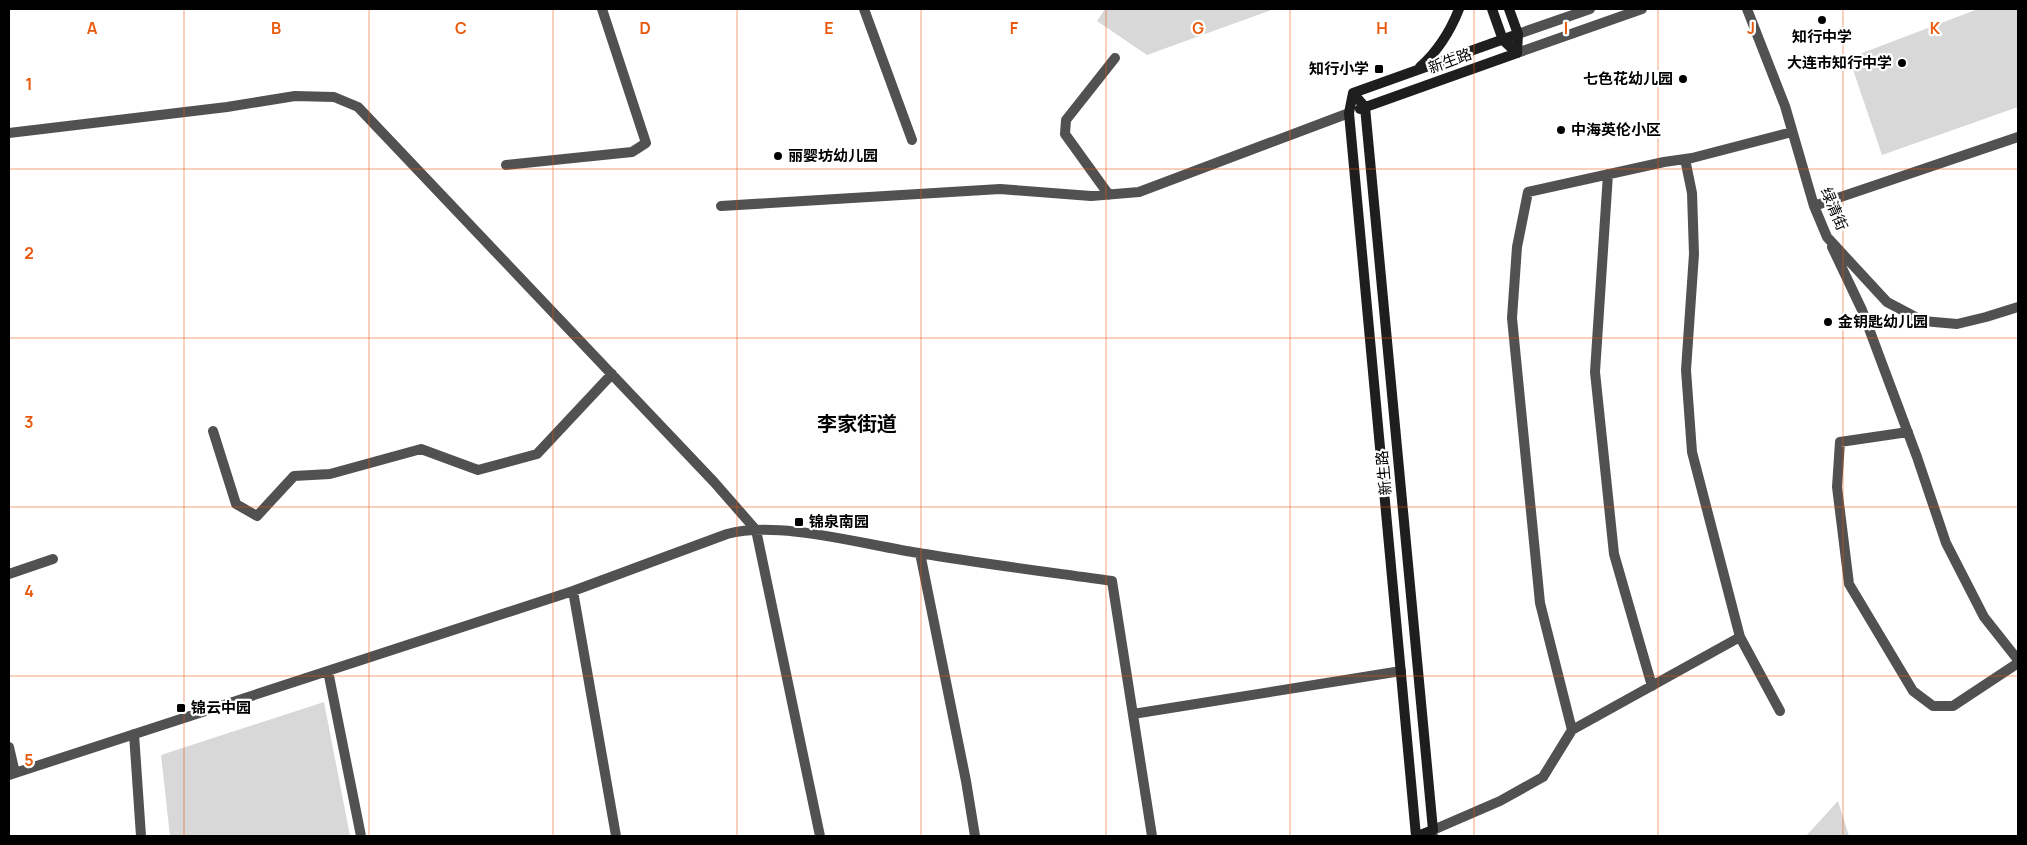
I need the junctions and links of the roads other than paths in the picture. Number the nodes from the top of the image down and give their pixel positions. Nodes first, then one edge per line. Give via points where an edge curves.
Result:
1 (602, 9) edge
2 (864, 9) edge
3 (1460, 9) edge
4 (1492, 9) edge
5 (1509, 9) edge
6 (1590, 9) edge
7 (1642, 9) edge
8 (1747, 9) edge
9 (1518, 34) junction
10 (1503, 40) junction
11 (1517, 53) junction
12 (1115, 58) dead end
13 (1417, 70) junction
14 (1353, 93) junction
15 (1364, 107) junction
16 (1349, 113) junction
17 (1792, 132) junction
18 (9, 133) edge
19 (2018, 137) edge
20 (912, 140) dead end
21 (1686, 159) junction
22 (506, 165) dead end
23 (1608, 174) junction
24 (1109, 195) junction
25 (721, 206) dead end
26 (1814, 206) junction
27 (1827, 237) junction
28 (2018, 306) edge
29 (612, 374) junction
30 (213, 431) dead end
31 (1908, 432) junction
32 (756, 530) junction
33 (920, 553) junction
34 (53, 559) dead end
35 (9, 574) edge
36 (572, 591) junction
37 (1740, 637) junction
38 (2018, 662) edge
39 (328, 671) junction
40 (1401, 671) junction
41 (1652, 686) junction
42 (1780, 711) dead end
43 (1133, 714) junction
44 (1572, 730) junction
45 (134, 734) junction
46 (9, 747) edge
47 (12, 774) edge
48 (1433, 833) edge
49 (142, 836) edge
50 (361, 836) edge
51 (616, 836) edge
52 (820, 836) edge
53 (975, 836) edge
54 (1152, 836) edge
55 (1417, 836) edge

1 - 22 street via 646,143 632,152
2 - 20 street
3 - 13 street via 1436,53
4 - 10 street
5 - 9 street
6 - 9 street
7 - 11 street
8 - 17 street, 绿清街
9 - 10 street, 新生路
9 - 11 street
10 - 11 street
10 - 13 street, 新生路
11 - 15 street, 新生路
12 - 24 street via 1066,120 1065,134
13 - 14 street, 新生路
14 - 15 street
14 - 16 street, 新生路
15 - 16 street, 新生路
15 - 48 street, 新生路
16 - 24 street via 1139,192
16 - 40 street, 新生路
17 - 21 street
17 - 26 street, 绿清街
18 - 29 street via 295,96 334,97 358,107
19 - 26 street
21 - 23 street
21 - 37 street via 1692,193 1694,254 1686,370 1692,452
23 - 41 street via 1595,372 1614,554
23 - 44 street via 1528,192 1517,248 1512,309 1540,603
24 - 25 street via 1000,189
26 - 27 street, 绿清街
27 - 28 street, 绿清街 via 1887,302 1923,321 1957,324
27 - 31 street via 1862,310
29 - 30 street via 537,454 478,470 421,449 330,474 294,476 257,516 236,504
29 - 32 street
31 - 38 street via 1946,544 1984,617
31 - 38 street via 1840,442 1837,487 1849,584 1914,691 1934,706 1954,706
32 - 33 street via 801,532
32 - 36 street via 727,534
32 - 52 street
33 - 43 street via 1112,581
33 - 53 street
34 - 35 street
36 - 39 street
36 - 51 street
37 - 41 street
37 - 42 street
39 - 45 street
39 - 50 street
40 - 43 street
40 - 55 street, 新生路
41 - 44 street
43 - 54 street
44 - 48 street via 1543,777
45 - 47 street
45 - 49 street
46 - 47 street
48 - 55 street

